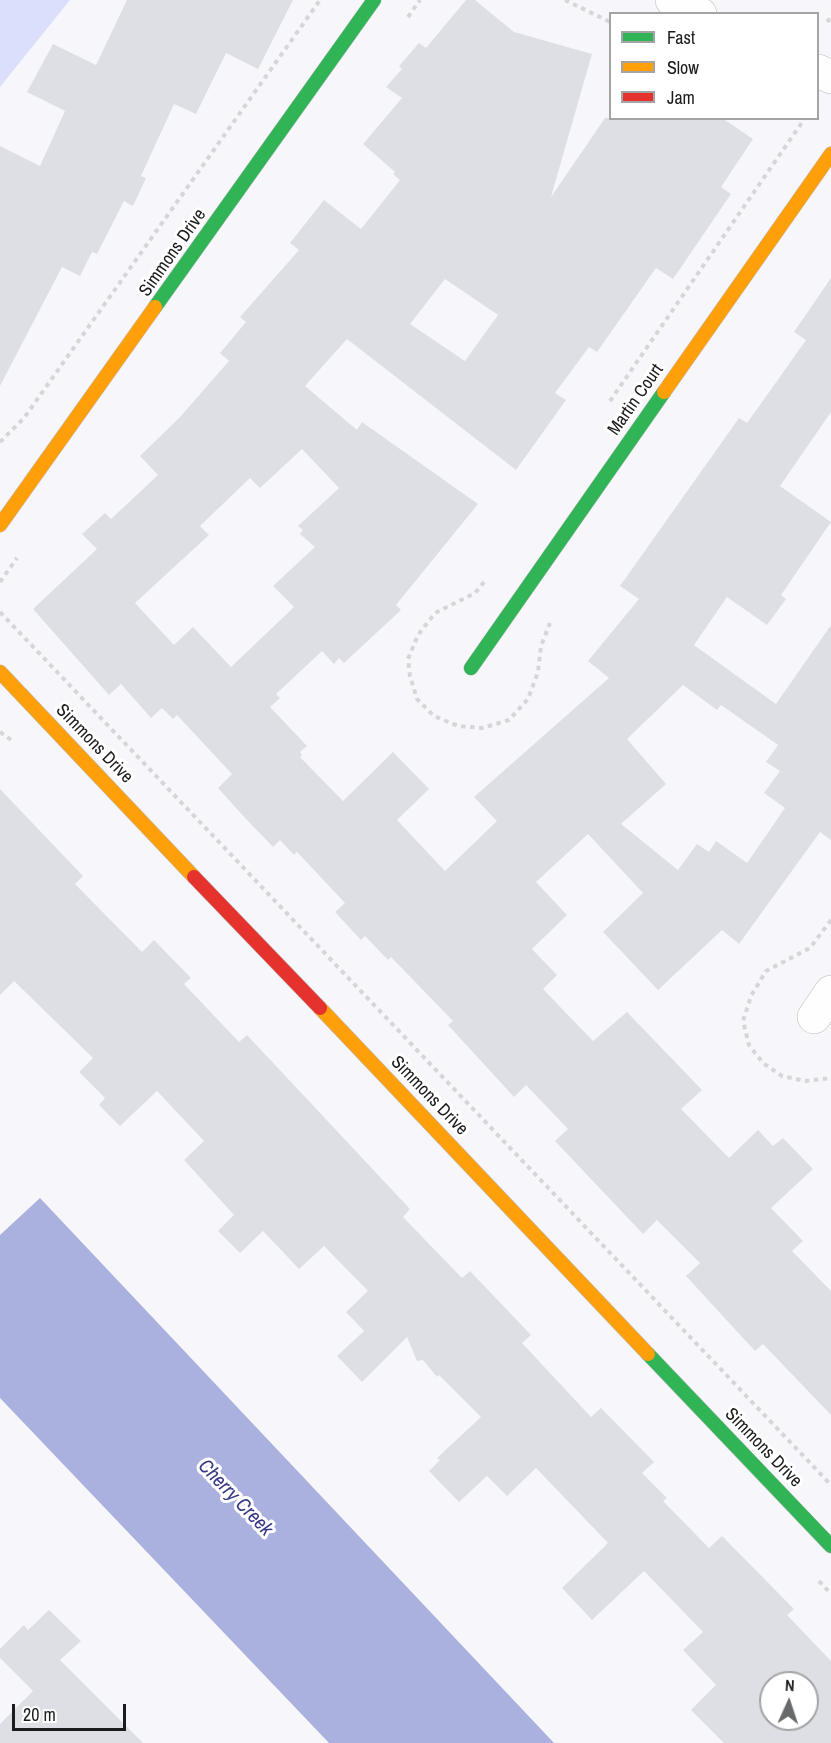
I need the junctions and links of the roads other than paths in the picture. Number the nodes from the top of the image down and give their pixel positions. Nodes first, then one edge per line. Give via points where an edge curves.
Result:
1 (374, 0) edge
2 (672, 0) edge
3 (696, 12) edge
4 (831, 153) edge
5 (0, 525) edge
6 (471, 668) dead end
7 (0, 672) edge
8 (831, 1546) edge

1 - 5 street, Simmons Drive
2 - 3 street
4 - 6 street, Martin Court
7 - 8 street, Simmons Drive

